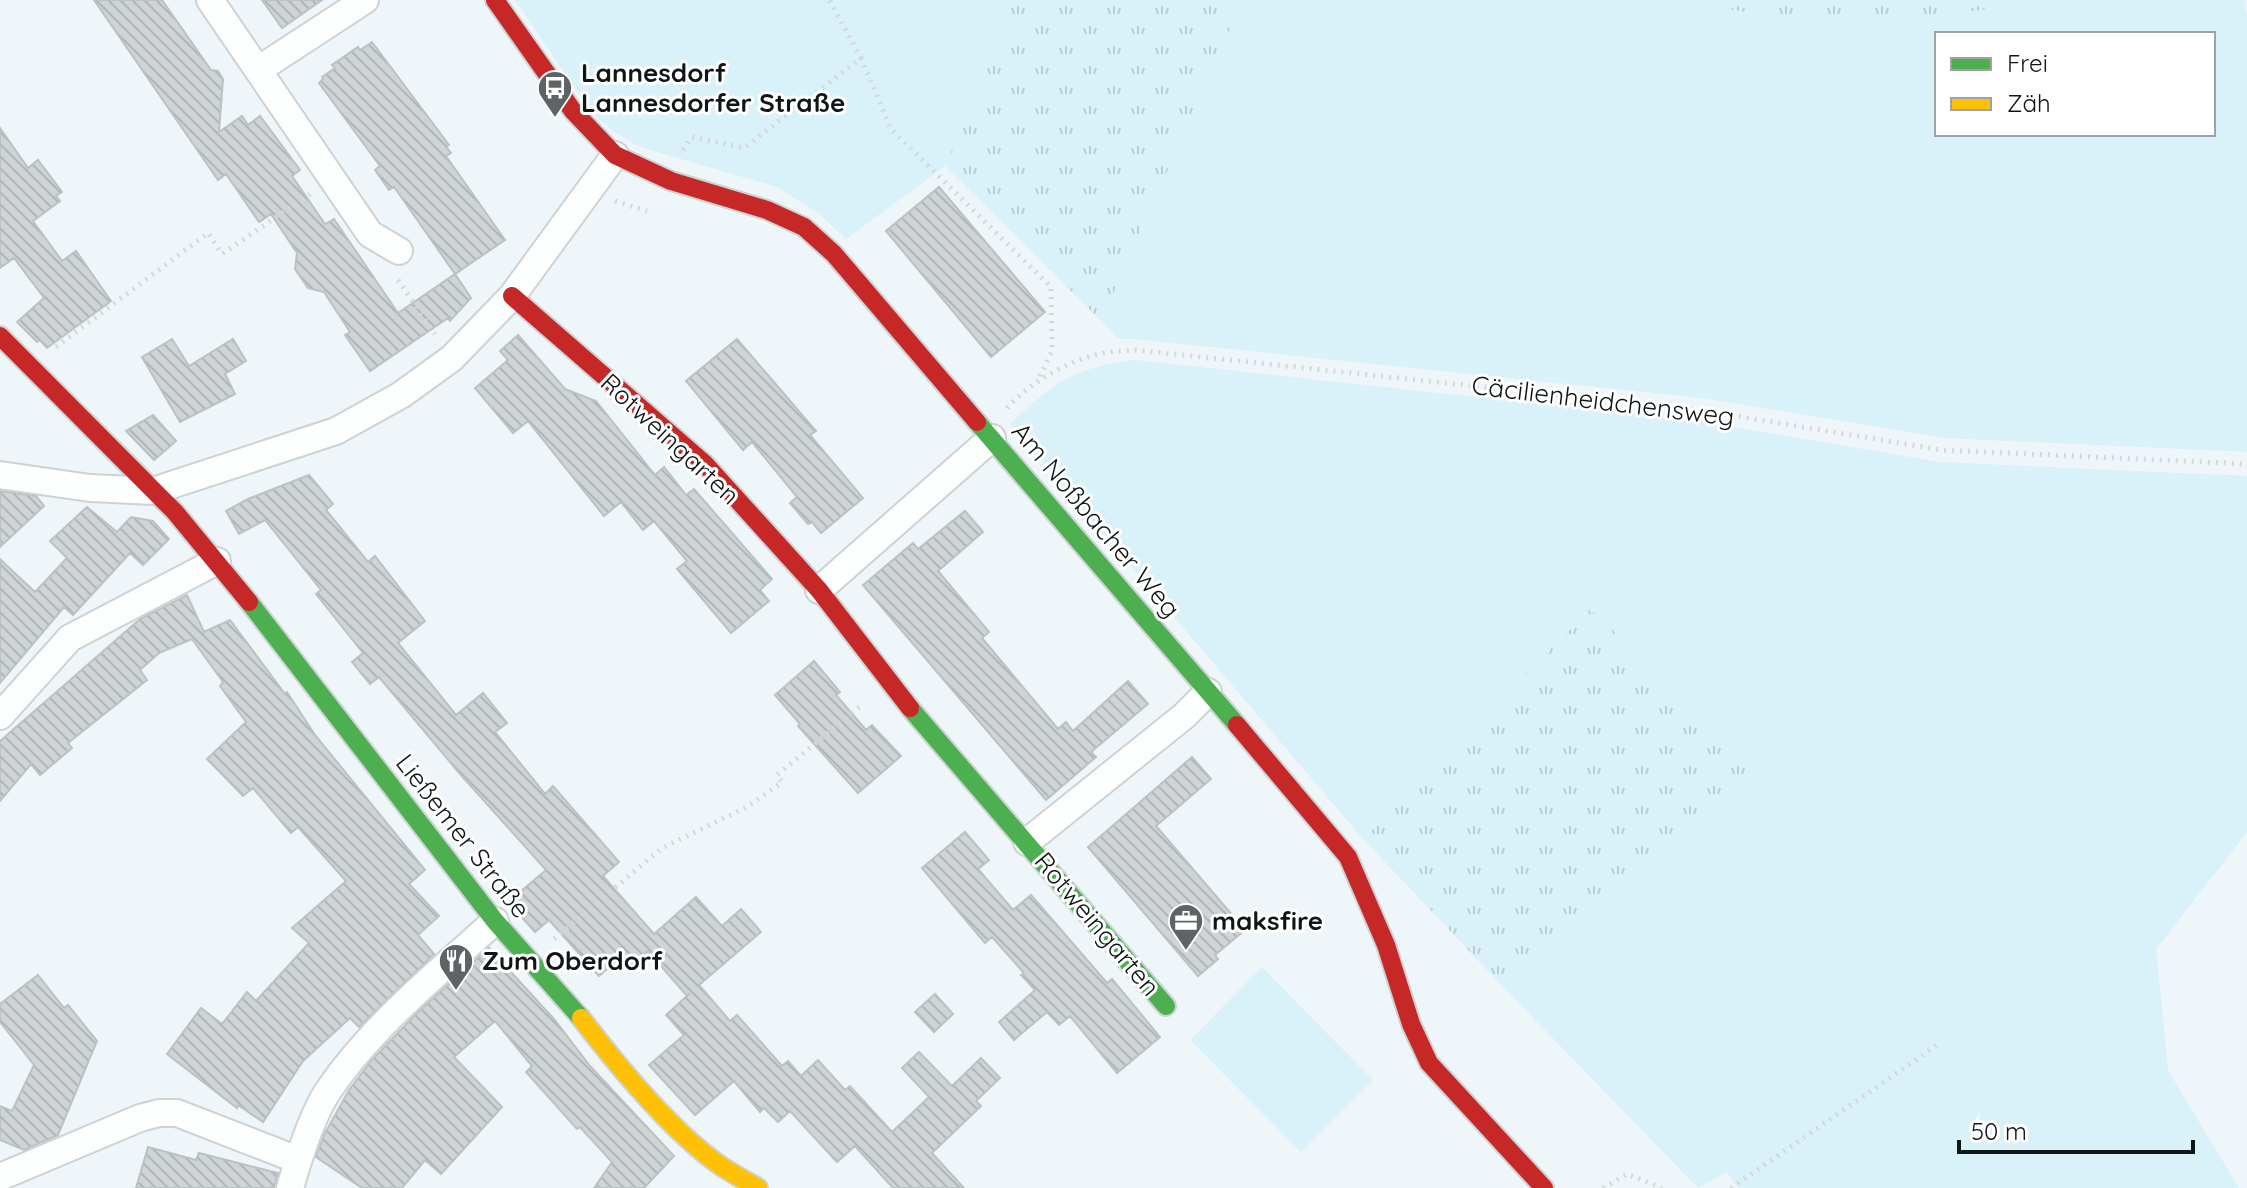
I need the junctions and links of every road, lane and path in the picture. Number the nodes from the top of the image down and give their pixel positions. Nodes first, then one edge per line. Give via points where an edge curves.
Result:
1 (210, 0) edge
2 (365, 0) edge
3 (495, 0) edge
4 (829, 0) edge
5 (861, 58) junction
6 (258, 70) junction
7 (615, 155) junction
8 (334, 178) junction
9 (671, 181) junction
10 (594, 184) junction
11 (659, 214) dead end
12 (399, 251) joint
13 (512, 296) junction
14 (0, 336) edge
15 (452, 358) junction
16 (30, 367) junction
17 (1037, 383) junction
18 (992, 438) junction
19 (2247, 464) edge
20 (0, 475) edge
21 (153, 491) junction
22 (217, 561) junction
23 (819, 590) junction
24 (888, 682) junction
25 (1208, 692) junction
26 (0, 716) edge
27 (1027, 842) junction
28 (495, 921) junction
29 (530, 959) junction
30 (1166, 1006) dead end
31 (1940, 1043) dead end
32 (298, 1160) junction
33 (0, 1177) edge
34 (290, 1188) edge
35 (758, 1188) edge
36 (1544, 1188) edge
37 (1603, 1188) edge
38 (1662, 1188) edge
39 (1731, 1188) edge

1 - 6 street
2 - 6 street
3 - 7 street, Am Noßbacher Weg via 573,111
4 - 5 path
5 - 9 path via 744,148 692,137 677,158
5 - 17 path via 891,129 1051,287 1052,351
6 - 8 street
7 - 9 street, Am Noßbacher Weg
7 - 10 street
8 - 12 street via 370,234
8 - 16 path via 222,254 208,233
9 - 18 street, Am Noßbacher Weg via 804,227 834,254
10 - 11 path via 613,201
10 - 13 street
12 - 15 path via 397,277
13 - 15 street
13 - 23 street, Rotweingarten via 705,464
14 - 16 street, Ließemer Straße
15 - 21 street via 401,395 336,431
16 - 21 street, Ließemer Straße
17 - 18 path, Cäcilienheidchensweg via 1008,406
17 - 19 path, Cäcilienheidchensweg via 1099,353 1136,350 1699,410 1942,450
18 - 23 street
18 - 25 street, Am Noßbacher Weg
20 - 21 street
21 - 22 street, Ließemer Straße
22 - 26 street via 70,638
22 - 28 street, Ließemer Straße
23 - 24 street, Rotweingarten
24 - 27 street, Rotweingarten
24 - 29 path via 777,775 782,782 747,807 662,848
25 - 27 street, Rotweingarten
25 - 36 street, Am Noßbacher Weg via 1348,857 1429,1063
27 - 30 street, Rotweingarten
28 - 29 street, Ließemer Straße
28 - 32 street via 368,1042 326,1093
29 - 35 street, Ließemer Straße via 685,1136
31 - 39 path
32 - 33 street via 177,1113 159,1113
32 - 34 street
37 - 38 path via 1627,1174

